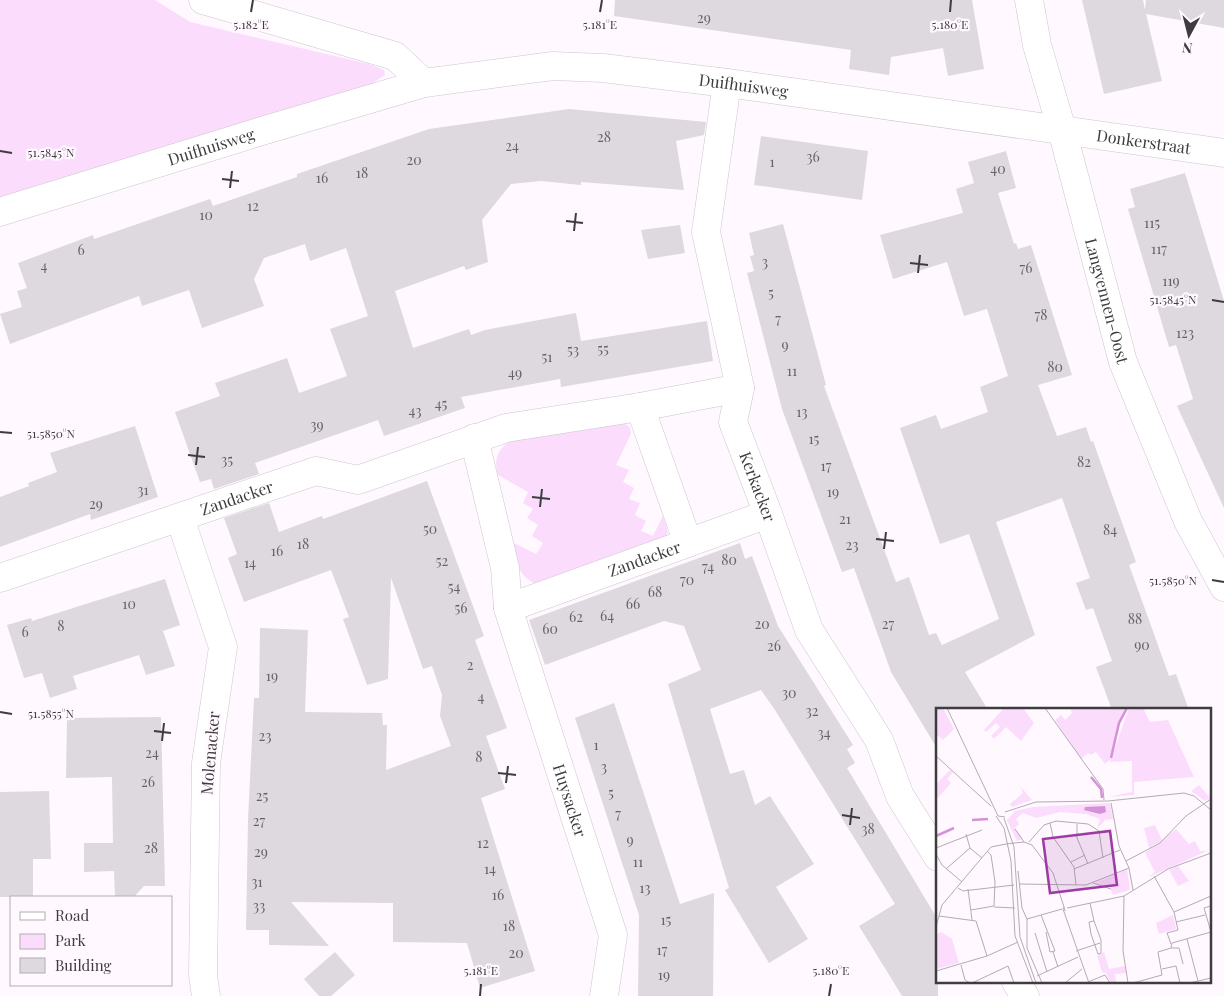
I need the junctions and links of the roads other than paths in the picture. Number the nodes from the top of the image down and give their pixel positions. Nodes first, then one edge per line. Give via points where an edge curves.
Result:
1 (203, 0) edge
2 (1029, 0) edge
3 (727, 82) junction
4 (424, 83) junction
5 (1062, 130) junction
6 (1224, 153) edge
7 (0, 212) edge
8 (740, 388) junction
9 (640, 407) junction
10 (474, 438) junction
11 (768, 514) junction
12 (180, 518) junction
13 (688, 543) junction
14 (0, 578) edge
15 (1224, 587) edge
16 (508, 608) junction
17 (936, 854) edge
18 (1017, 984) edge
19 (206, 996) edge
20 (604, 996) edge
21 (1025, 996) edge

1 - 4 street via 395,56
2 - 5 street, Langvennen-Oost via 1036,45
3 - 4 street, Duifhuisweg via 603,68 553,66
3 - 5 street, Duifhuisweg
3 - 8 street, Kerkacker via 706,232
4 - 7 street, Duifhuisweg
5 - 6 street, Donkerstraat
5 - 15 street, Langvennen-Oost via 1123,362 1188,522
8 - 9 street, Zandacker
8 - 11 street, Kerkacker via 733,422
9 - 10 street, Zandacker via 506,428
9 - 13 street, Zandacker
10 - 12 street, Zandacker via 358,480 316,470
10 - 16 street via 505,568
11 - 13 street, Zandacker
11 - 17 street, Kerkacker via 809,630 879,740 900,796
12 - 14 street, Zandacker
12 - 19 street, Molenacker via 223,647 206,763 202,975
13 - 16 street, Zandacker
16 - 20 street, Huysacker via 613,935
18 - 21 street

